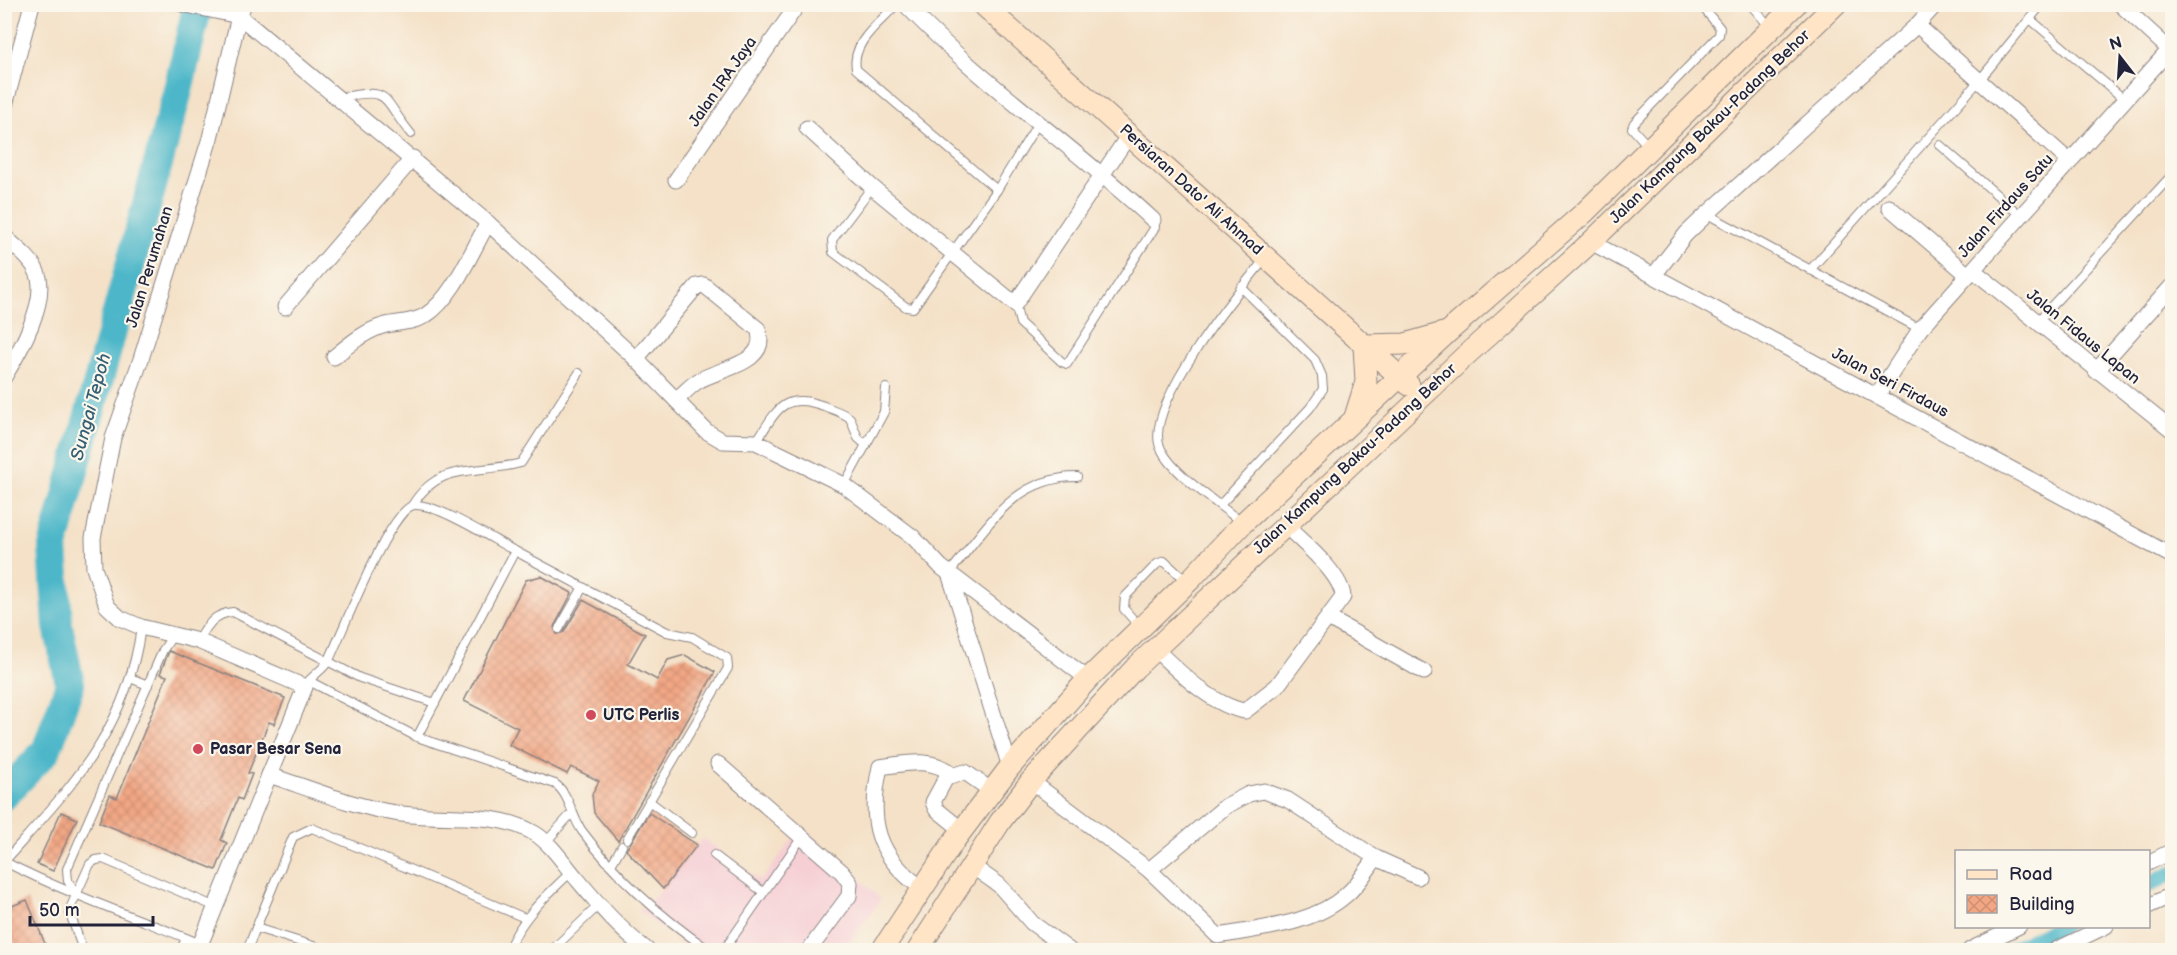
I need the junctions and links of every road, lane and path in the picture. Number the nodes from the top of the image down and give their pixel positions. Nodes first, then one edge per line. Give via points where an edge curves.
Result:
1 (32, 4) edge
2 (798, 4) edge
3 (897, 4) edge
4 (905, 4) edge
5 (982, 4) edge
6 (1700, 4) edge
7 (1750, 4) edge
8 (1797, 4) edge
9 (1836, 4) edge
10 (1936, 4) edge
11 (2042, 4) edge
12 (2120, 4) edge
13 (184, 5) edge
14 (236, 11) edge
15 (2030, 19) junction
16 (1917, 25) junction
17 (1771, 29) junction
18 (2171, 48) edge
19 (1978, 82) junction
20 (338, 99) junction
21 (2125, 100) junction
22 (4, 109) edge
23 (1038, 123) junction
24 (807, 128) dead end
25 (411, 134) dead end
26 (1129, 135) junction
27 (1940, 145) dead end
28 (1650, 148) junction
29 (412, 158) junction
30 (2070, 162) junction
31 (1102, 172) junction
32 (2172, 175) edge
33 (676, 180) dead end
34 (872, 187) junction
35 (997, 190) junction
36 (1889, 207) dead end
37 (1707, 214) junction
38 (2021, 216) junction
39 (1153, 220) joint
40 (488, 223) junction
41 (4, 236) edge
42 (1591, 242) junction
43 (952, 252) junction
44 (1267, 258) junction
45 (1810, 270) junction
46 (1970, 273) junction
47 (1654, 275) junction
48 (2172, 286) edge
49 (1241, 287) junction
50 (1015, 304) junction
51 (285, 307) dead end
52 (2036, 323) junction
53 (1920, 329) junction
54 (1448, 332) junction
55 (1364, 345) junction
56 (334, 357) dead end
57 (636, 359) junction
58 (2096, 372) junction
59 (579, 373) dead end
60 (4, 377) edge
61 (1400, 377) junction
62 (886, 388) dead end
63 (1422, 396) junction
64 (1877, 396) junction
65 (676, 400) junction
66 (1352, 423) junction
67 (2172, 430) edge
68 (756, 442) junction
69 (866, 445) junction
70 (1077, 477) dead end
71 (844, 485) junction
72 (413, 504) junction
73 (1220, 505) junction
74 (1243, 523) junction
75 (1286, 526) junction
76 (514, 551) junction
77 (2172, 556) edge
78 (949, 573) junction
79 (1188, 583) junction
80 (583, 588) junction
81 (1330, 619) junction
82 (141, 627) junction
83 (1141, 628) junction
84 (560, 629) dead end
85 (174, 634) junction
86 (198, 641) junction
87 (1155, 649) junction
88 (328, 662) junction
89 (1424, 672) dead end
90 (130, 678) junction
91 (1088, 679) junction
92 (307, 684) junction
93 (148, 685) junction
94 (435, 703) junction
95 (417, 737) junction
96 (718, 764) dead end
97 (1010, 768) junction
98 (269, 774) junction
99 (954, 774) junction
100 (1031, 782) junction
101 (992, 791) junction
102 (649, 801) junction
103 (571, 814) junction
104 (962, 831) junction
105 (692, 833) dead end
106 (802, 837) junction
107 (546, 842) junction
108 (2172, 851) edge
109 (714, 855) dead end
110 (1376, 858) junction
111 (2150, 862) edge
112 (611, 865) junction
113 (972, 866) junction
114 (1149, 870) junction
115 (571, 872) junction
116 (1418, 877) dead end
117 (923, 889) junction
118 (763, 892) junction
119 (76, 893) junction
120 (2172, 895) edge
121 (599, 905) junction
122 (2150, 905) edge
123 (216, 907) junction
124 (525, 918) junction
125 (256, 928) junction
126 (2017, 928) edge
127 (2104, 928) edge
128 (186, 938) junction
129 (200, 947) edge
130 (83, 951) edge
131 (181, 951) edge
132 (247, 951) edge
133 (326, 951) edge
134 (508, 951) edge
135 (552, 951) edge
136 (647, 951) edge
137 (709, 951) edge
138 (724, 951) edge
139 (809, 951) edge
140 (882, 951) edge
141 (918, 951) edge
142 (1069, 951) edge
143 (1970, 951) edge
144 (2056, 951) edge

1 - 22 street
2 - 33 street, Jalan IRA Jaya
3 - 35 lane via 860,44 854,57 856,69
4 - 23 street via 941,43
5 - 26 street, Persiaran Dato' Ali Ahmad
6 - 28 lane via 1720,28 1719,35 1634,123 1632,128
7 - 17 lane
8 - 17 street, Jalan Kampung Bakau-Padang Behor
9 - 42 street, Jalan Kampung Bakau-Padang Behor
10 - 16 street
11 - 15 lane
12 - 18 street
13 - 14 street
14 - 20 street
14 - 82 street, Jalan Perumahan via 210,138 113,438 93,538 94,568 108,606 120,618
15 - 19 lane
15 - 21 lane
16 - 19 street
16 - 37 street
17 - 28 street, Jalan Kampung Bakau-Padang Behor
18 - 21 street, Jalan Firdaus Satu
19 - 30 street
19 - 45 lane
20 - 25 lane via 381,94
20 - 29 street
21 - 30 street, Jalan Firdaus Satu
23 - 31 street
23 - 35 lane
24 - 34 street
26 - 31 street
26 - 44 street, Persiaran Dato' Ali Ahmad
27 - 38 lane
28 - 54 street, Jalan Kampung Bakau-Padang Behor via 1585,212
29 - 40 street
29 - 51 street
30 - 38 street, Jalan Firdaus Satu
31 - 39 street
31 - 50 street
32 - 52 lane
34 - 43 street
34 - 43 lane via 832,240 833,252 906,307 913,308
35 - 43 lane
36 - 46 street, Jalan Fidaus Lapan
37 - 45 lane
37 - 47 street
38 - 46 street, Jalan Firdaus Satu
39 - 50 lane via 1155,227 1067,364 1020,323
40 - 56 street via 445,297 431,311 416,320 370,331
40 - 57 street
41 - 60 street via 35,267 41,293 20,351
42 - 47 street, Jalan Seri Firdaus
42 - 63 street, Jalan Kampung Bakau-Padang Behor
43 - 50 street
44 - 49 lane
44 - 55 street, Persiaran Dato' Ali Ahmad
45 - 53 lane
46 - 52 street, Jalan Fidaus Lapan
46 - 53 street, Jalan Firdaus Satu
47 - 64 street, Jalan Seri Firdaus
48 - 58 street
49 - 73 lane via 1198,347 1171,393 1157,427 1160,448 1171,463
49 - 73 lane via 1315,360 1323,389
52 - 58 street, Jalan Fidaus Lapan
53 - 64 street, Jalan Firdaus Satu
54 - 55 street via 1405,344
54 - 61 street, Jalan Kampung Bakau-Padang Behor
55 - 61 street, Persiaran Dato' Ali Ahmad
55 - 66 street via 1366,382
57 - 65 street
57 - 65 street via 697,286 704,285 758,329 760,346 745,362 698,381
58 - 67 street, Jalan Fidaus Lapan
59 - 72 lane via 520,463 440,476 422,490
61 - 63 street, Persiaran Dato' Ali Ahmad
61 - 66 street, Jalan Kampung Bakau-Padang Behor
62 - 69 lane via 884,412
63 - 75 street, Jalan Kampung Bakau-Padang Behor
64 - 77 street, Jalan Seri Firdaus
65 - 68 street via 706,431 723,441
66 - 74 street, Jalan Kampung Bakau-Padang Behor
68 - 69 lane via 776,411 804,399 850,417 858,438
68 - 71 street
69 - 71 lane
70 - 78 lane via 1046,480 1019,493 997,513
71 - 78 street via 913,537
72 - 76 lane via 432,508
72 - 88 lane via 405,508 388,533
73 - 74 lane
74 - 79 street, Jalan Kampung Bakau-Padang Behor
75 - 81 street via 1343,588 1343,597
75 - 87 street, Jalan Kampung Bakau-Padang Behor
76 - 80 lane
76 - 94 lane
78 - 91 street
78 - 97 street
79 - 83 street, Jalan Kampung Bakau-Padang Behor
79 - 83 lane via 1164,561 1149,572 1123,602 1124,609
80 - 84 lane
80 - 102 lane via 666,632 692,637 729,661
81 - 87 street via 1277,686 1245,711 1232,709 1187,678
81 - 89 street
82 - 85 street, Jalan Perumahan
82 - 90 lane
83 - 91 street, Jalan Kampung Bakau-Padang Behor
85 - 86 street, Jalan Perumahan
85 - 93 lane
86 - 88 lane via 211,620 221,613 233,612
86 - 92 street, Jalan Perumahan
87 - 100 street, Jalan Kampung Bakau-Padang Behor
88 - 92 lane
88 - 94 lane via 360,678
90 - 93 lane
90 - 119 lane via 110,730 90,761 4,862
91 - 97 street, Jalan Kampung Bakau-Padang Behor
92 - 95 lane
92 - 98 street
93 - 119 lane via 67,869
94 - 95 lane
95 - 103 lane via 555,784 564,794
96 - 106 street
97 - 101 street, Jalan Kampung Bakau-Padang Behor
98 - 107 street via 393,813 422,818 500,820
98 - 123 street
99 - 101 street via 965,772
99 - 104 street via 946,778 933,802
99 - 117 street via 940,764 924,761 880,767 876,834 888,856
100 - 113 street, Jalan Kampung Bakau-Padang Behor
100 - 114 street
101 - 104 street, Jalan Kampung Bakau-Padang Behor
102 - 105 lane
102 - 112 lane
103 - 107 lane
103 - 112 lane
104 - 117 street, Jalan Kampung Bakau-Padang Behor
106 - 118 lane
106 - 139 street via 842,872 851,889
107 - 115 street
108 - 111 street
109 - 118 lane
110 - 114 street via 1288,800 1264,790 1226,806
110 - 114 street via 1347,894 1323,911 1293,922 1218,936
110 - 116 street
112 - 137 lane via 667,921
113 - 141 street, Jalan Kampung Bakau-Padang Behor
113 - 142 street via 999,885 1032,923
115 - 121 street
115 - 124 lane
117 - 140 street, Jalan Kampung Bakau-Padang Behor
118 - 138 lane
119 - 123 lane via 90,864 103,859
119 - 128 lane
119 - 130 lane via 69,911
120 - 122 street
121 - 135 lane
121 - 136 street
123 - 129 street
124 - 125 lane via 312,828 293,837
124 - 134 lane
125 - 132 lane
125 - 133 lane
126 - 143 street
127 - 144 street
128 - 129 lane
128 - 131 lane

